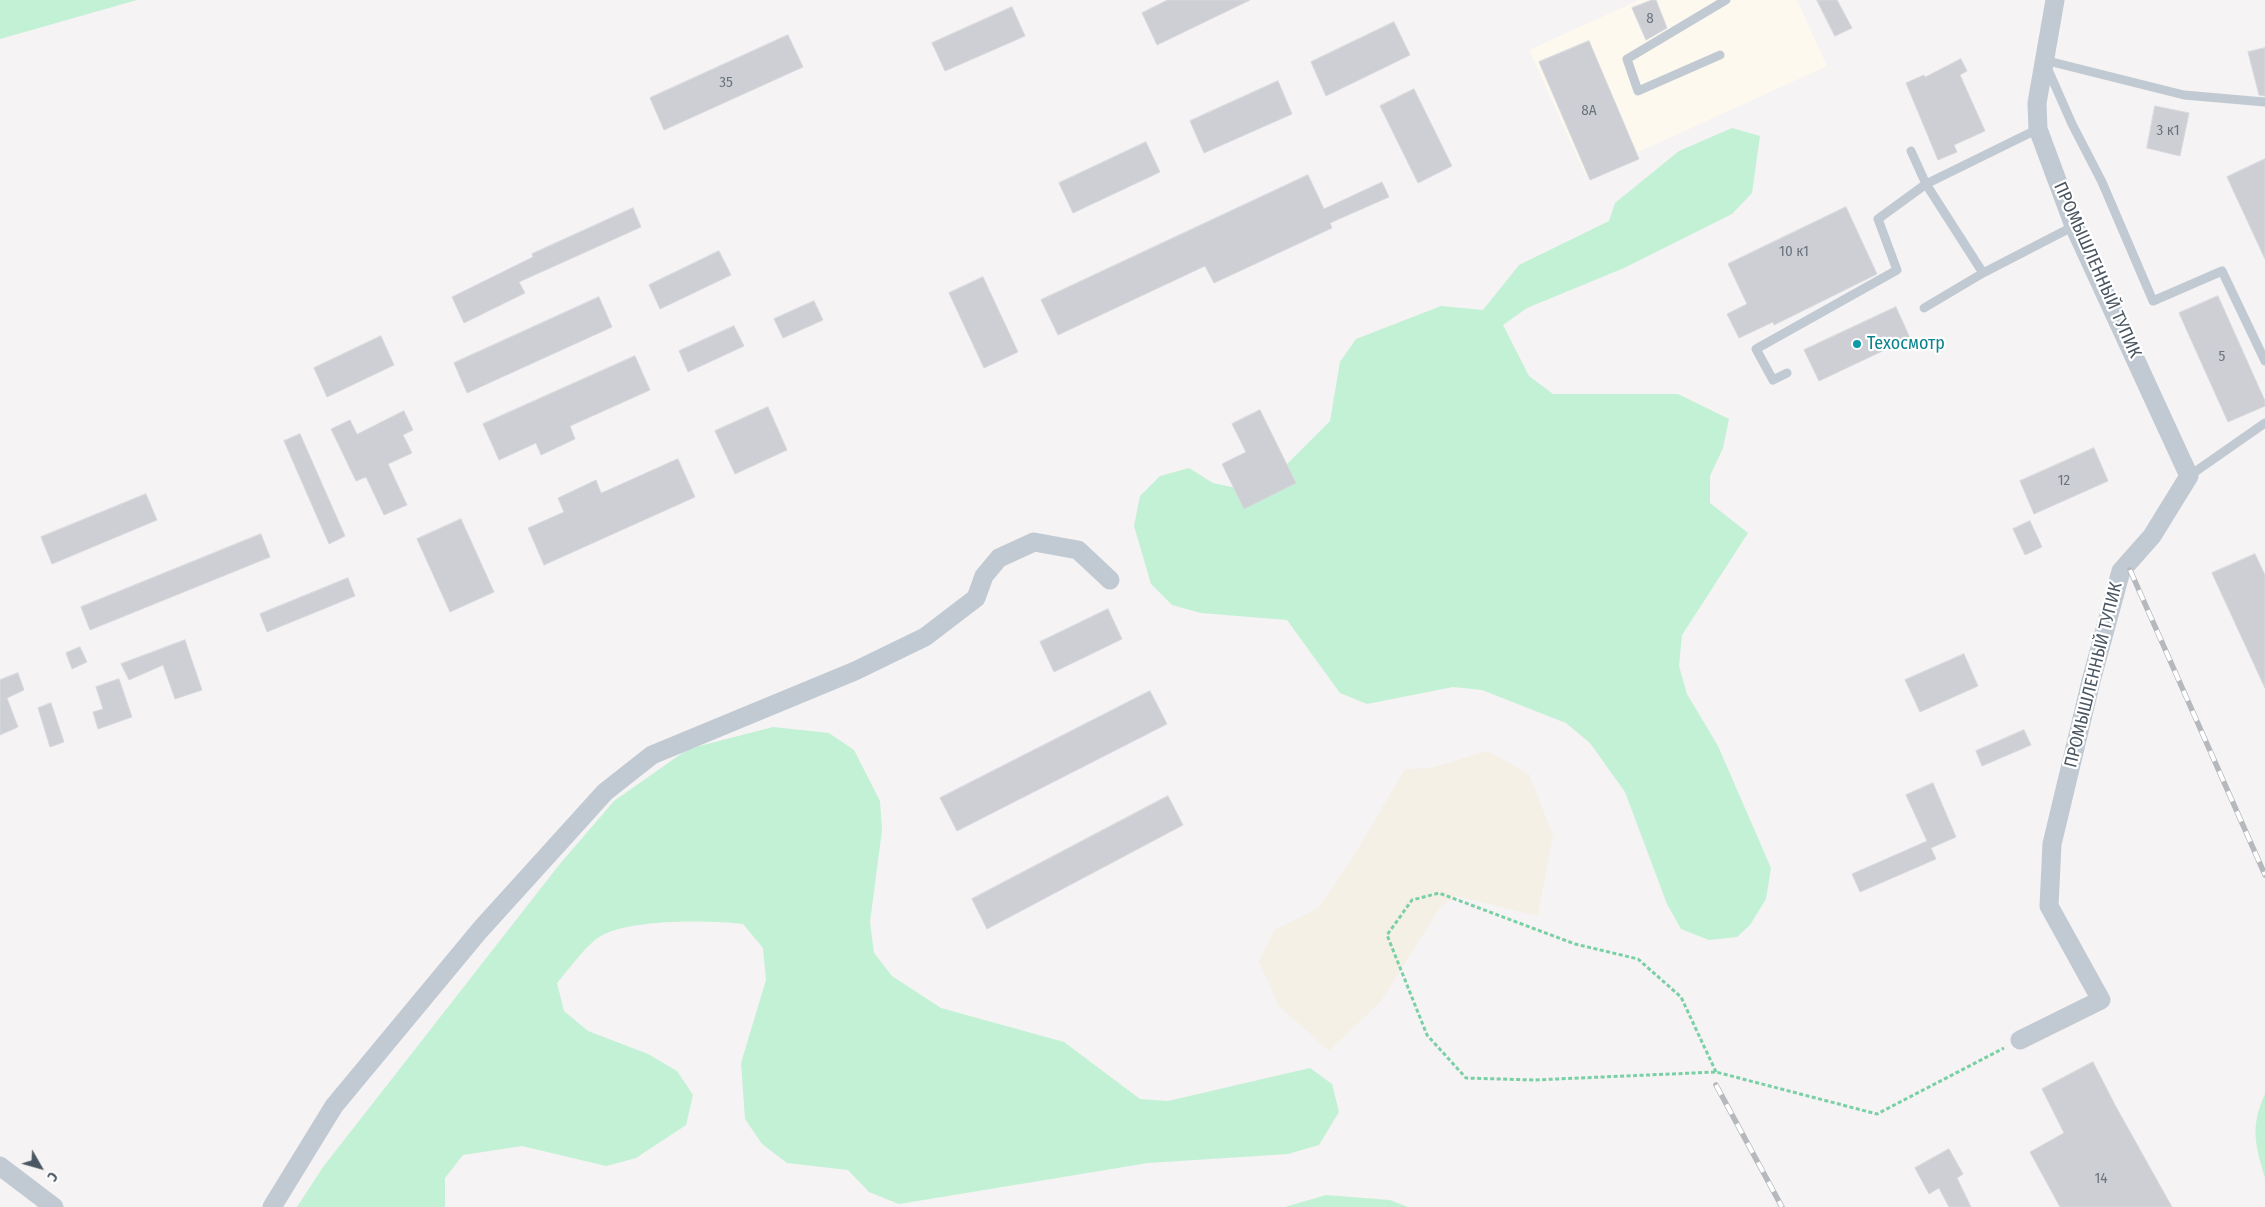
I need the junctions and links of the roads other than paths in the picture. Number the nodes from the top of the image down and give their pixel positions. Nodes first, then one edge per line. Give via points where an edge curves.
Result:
1 (1726, 0) edge
2 (2055, 0) edge
3 (1720, 54) dead end
4 (2044, 60) junction
5 (2265, 102) edge
6 (2038, 129) junction
7 (1911, 151) dead end
8 (1926, 184) junction
9 (2074, 226) junction
10 (1983, 273) junction
11 (1924, 308) dead end
12 (2265, 361) edge
13 (1787, 373) dead end
14 (2265, 424) edge
15 (2189, 476) junction
16 (1110, 580) dead end
17 (2020, 1040) road end
18 (0, 1166) edge
19 (54, 1207) edge
20 (272, 1207) edge

1 - 3 lane via 1627,59 1638,91
2 - 4 street, ПРОМЫШЛЕННЫЙ ТУПИК
4 - 5 lane via 2184,95
4 - 6 street, ПРОМЫШЛЕННЫЙ ТУПИК via 2037,103
4 - 12 lane via 2102,182 2153,301 2222,271
6 - 8 lane
6 - 9 street, ПРОМЫШЛЕННЫЙ ТУПИК
7 - 8 lane
8 - 10 lane
8 - 13 lane via 1878,219 1897,270 1756,349 1773,380
9 - 10 lane
9 - 15 street, ПРОМЫШЛЕННЫЙ ТУПИК
10 - 11 lane
14 - 15 lane
15 - 17 street, ПРОМЫШЛЕННЫЙ ТУПИК via 2152,536 2121,571 2052,844 2049,906 2101,1000
16 - 20 street via 1078,550 1034,542 998,558 984,576 976,598 924,637 855,670 652,755 606,792 480,930 334,1106
18 - 19 street

